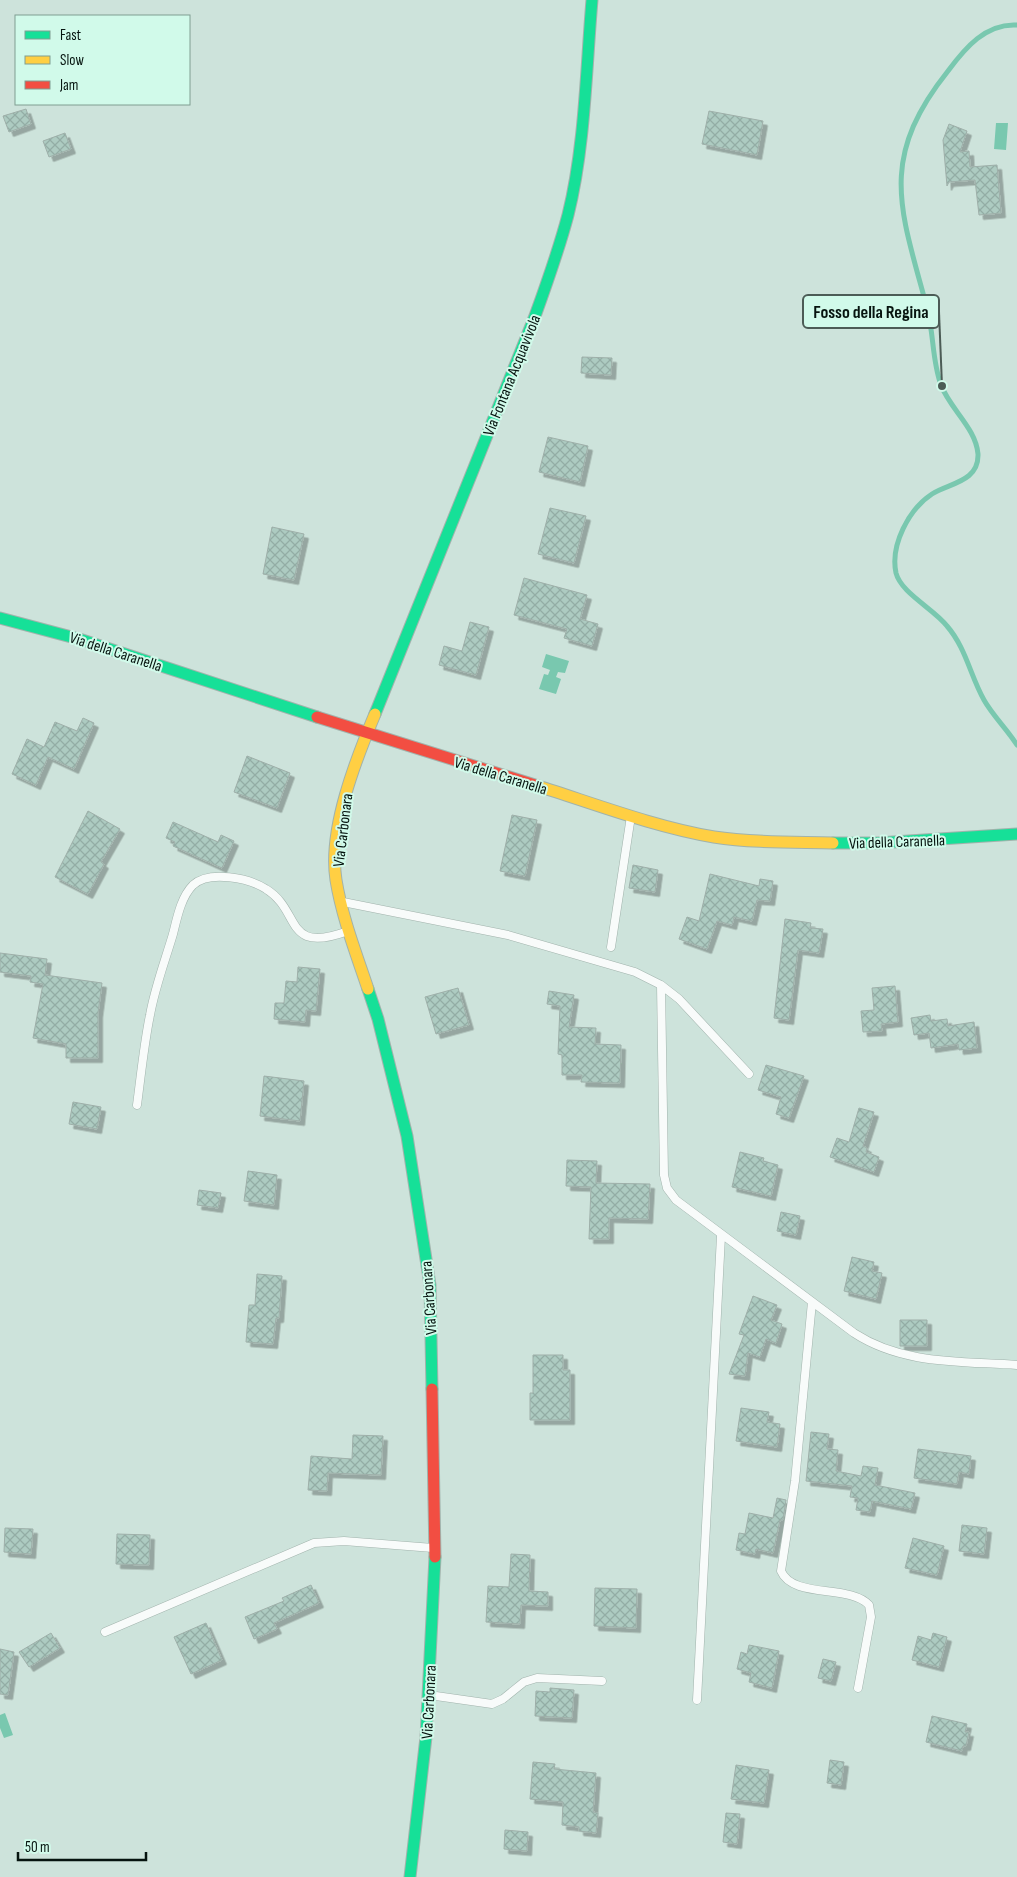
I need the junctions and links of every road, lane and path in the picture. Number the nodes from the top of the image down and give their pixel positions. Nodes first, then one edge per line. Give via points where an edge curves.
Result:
1 (592, 0) edge
2 (0, 618) edge
3 (368, 734) junction
4 (631, 815) junction
5 (1017, 834) edge
6 (341, 902) junction
7 (348, 931) junction
8 (611, 947) dead end
9 (661, 985) junction
10 (749, 1074) dead end
11 (137, 1105) dead end
12 (721, 1236) junction
13 (812, 1302) junction
14 (1017, 1365) edge
15 (435, 1548) junction
16 (106, 1632) dead end
17 (602, 1681) dead end
18 (858, 1688) dead end
19 (429, 1695) junction
20 (697, 1700) dead end
21 (410, 1877) edge

1 - 3 street, Via Fontana Acquavivola via 579,152 559,247 535,316
2 - 3 street, Via della Caranella via 79,639
3 - 4 street, Via della Caranella
3 - 6 street, Via Carbonara via 350,775 339,826 336,870
4 - 5 street, Via della Caranella via 695,833 752,841 899,843
4 - 8 lane
6 - 7 street, Via Carbonara
6 - 9 lane via 516,937 635,972
7 - 11 lane via 325,939 305,934 290,921 276,897 254,884 209,878 193,885 181,906 153,1002
7 - 15 street, Via Carbonara via 378,1019 406,1136 430,1285
9 - 10 lane via 679,999
9 - 12 lane via 665,1181 676,1200
12 - 13 lane
12 - 20 lane
13 - 14 lane via 861,1338 892,1353 916,1358
13 - 18 lane via 795,1481 781,1571 794,1584 858,1598 868,1605 871,1617
15 - 16 lane via 344,1540 314,1543
15 - 19 street, Via Carbonara
17 - 19 lane via 551,1677 531,1679 492,1704
19 - 21 street, Via Carbonara

